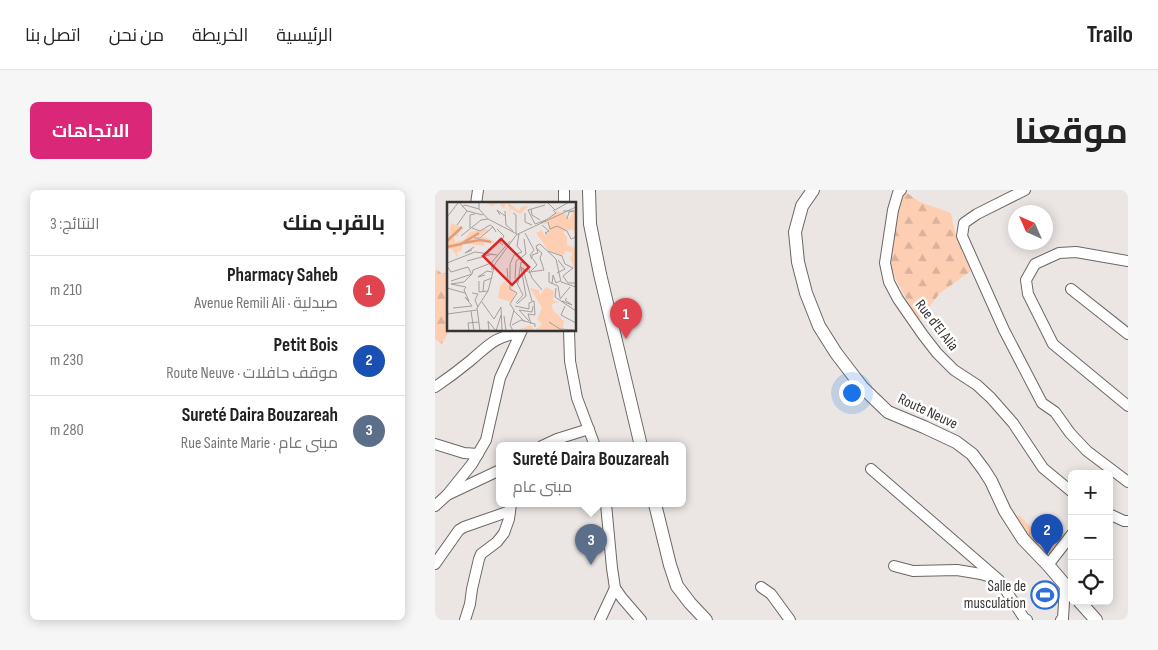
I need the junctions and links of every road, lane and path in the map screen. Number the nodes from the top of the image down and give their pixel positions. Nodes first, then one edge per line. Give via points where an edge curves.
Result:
1 (589, 190) edge
2 (813, 190) edge
3 (901, 190) edge
4 (1025, 190) edge
5 (1128, 261) edge
6 (1071, 288) dead end
7 (569, 331) edge
8 (521, 332) edge
9 (1127, 332) edge
10 (435, 387) edge
11 (1128, 406) edge
12 (589, 429) junction
13 (551, 442) edge
14 (594, 442) edge
15 (640, 442) edge
16 (435, 444) edge
17 (478, 454) junction
18 (871, 469) dead end
19 (496, 472) edge
20 (1128, 482) edge
21 (1068, 489) edge
22 (447, 495) junction
23 (435, 506) edge
24 (511, 507) edge
25 (606, 507) edge
26 (656, 507) edge
27 (1111, 515) edge
28 (1128, 521) edge
29 (1068, 539) edge
30 (435, 564) edge
31 (1048, 565) junction
32 (894, 566) dead end
33 (999, 580) junction
34 (761, 587) dead end
35 (615, 588) junction
36 (1068, 589) edge
37 (1083, 605) edge
38 (465, 620) edge
39 (600, 620) edge
40 (641, 620) edge
41 (706, 620) edge
42 (790, 620) edge
43 (1027, 620) edge
44 (1061, 620) edge
45 (1096, 620) edge

1 - 15 main road via 600,274
2 - 31 main road, Route Neuve via 802,206 795,232 798,262 819,326 862,387 888,412 956,442 972,454 1023,539
3 - 21 street, Rue d'El Alia via 893,210 885,263 889,282 937,354 991,398 1043,468
4 - 20 street via 963,223 962,236 1042,404 1055,412 1087,451
5 - 11 street via 1076,252 1059,253 1035,264 1026,280 1028,294 1053,344
6 - 9 street
7 - 12 street via 569,360 577,398
8 - 10 street via 496,340
8 - 17 street via 500,378 486,440
12 - 13 street
12 - 14 street
16 - 17 street
17 - 22 street
18 - 33 street
19 - 22 street
22 - 23 street
24 - 30 street via 459,530
24 - 38 street via 504,533 481,554
25 - 35 street
26 - 41 main road via 677,586
27 - 28 street
29 - 31 street
31 - 36 main road, Route Neuve
32 - 33 street via 913,571 957,570
33 - 43 street
34 - 42 street via 771,594
35 - 39 street
35 - 40 street
36 - 44 street
37 - 45 main road

